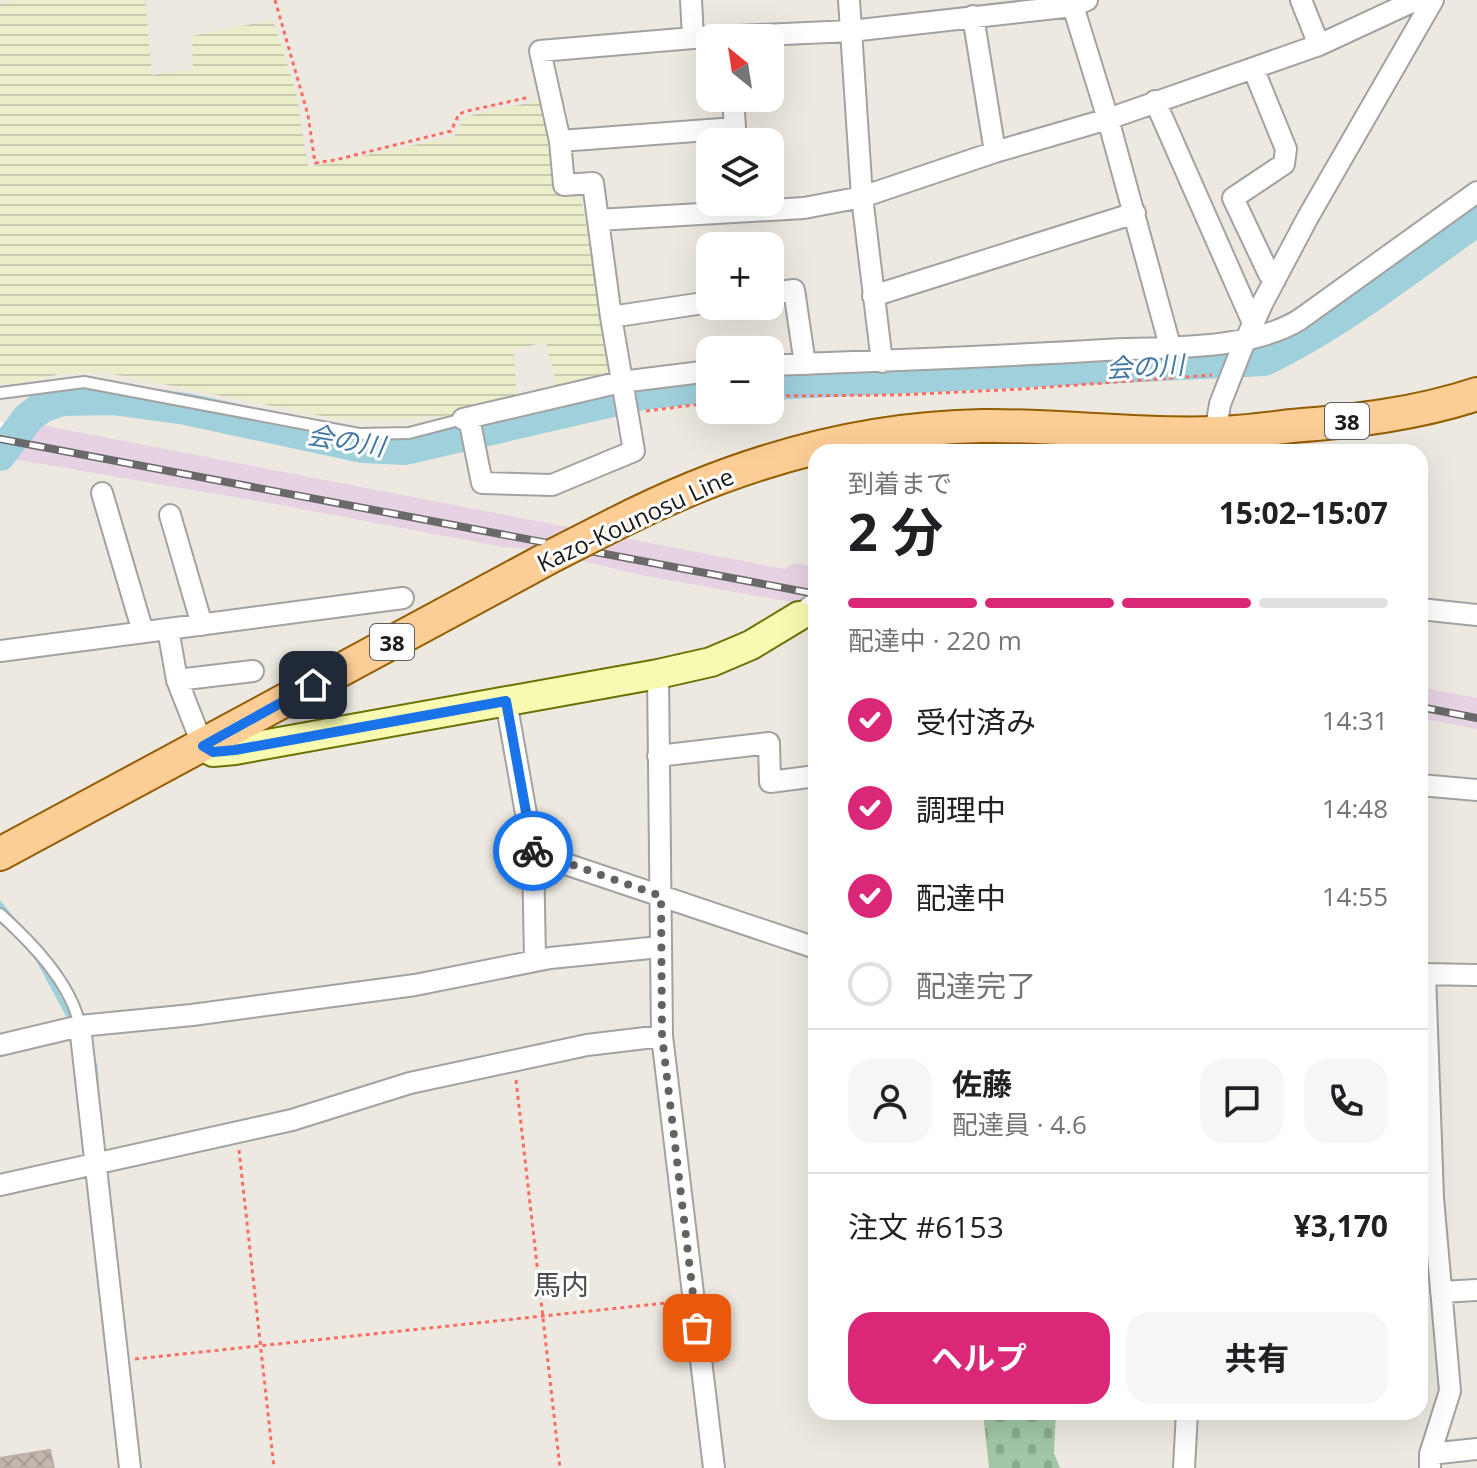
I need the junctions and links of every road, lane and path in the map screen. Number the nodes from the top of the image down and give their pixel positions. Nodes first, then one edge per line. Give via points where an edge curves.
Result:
1 (275, 0) edge
2 (691, 0) edge
3 (849, 0) edge
4 (1301, 0) edge
5 (1416, 0) edge
6 (1433, 0) edge
7 (1080, 3) edge
8 (973, 16) junction
9 (851, 31) junction
10 (784, 34) edge
11 (693, 38) junction
12 (696, 38) edge
13 (1319, 45) junction
14 (1253, 68) junction
15 (549, 92) junction
16 (1155, 101) junction
17 (1108, 119) junction
18 (696, 136) edge
19 (560, 141) junction
20 (995, 152) junction
21 (1477, 192) edge
22 (862, 197) junction
23 (784, 208) edge
24 (696, 211) edge
25 (1135, 213) junction
26 (598, 220) junction
27 (1275, 280) junction
28 (784, 291) edge
29 (873, 296) junction
30 (696, 304) edge
31 (611, 317) junction
32 (1247, 337) junction
33 (1170, 346) junction
34 (882, 362) junction
35 (805, 364) junction
36 (784, 365) edge
37 (1232, 374) junction
38 (696, 376) edge
39 (0, 393) edge
40 (1477, 394) edge
41 (784, 396) edge
42 (624, 399) junction
43 (696, 402) edge
44 (467, 420) junction
45 (1214, 443) edge
46 (841, 444) edge
47 (808, 450) edge
48 (102, 493) dead end
49 (170, 515) dead end
50 (403, 598) dead end
51 (807, 609) edge
52 (1428, 610) edge
53 (1477, 615) edge
54 (202, 625) junction
55 (168, 629) junction
56 (143, 632) junction
57 (0, 651) edge
58 (253, 671) dead end
59 (658, 674) junction
60 (177, 680) junction
61 (506, 701) junction
62 (203, 746) junction
63 (658, 756) junction
64 (808, 777) edge
65 (1428, 786) edge
66 (1477, 790) edge
67 (533, 853) junction
68 (0, 854) edge
69 (661, 896) junction
70 (0, 914) edge
71 (808, 945) edge
72 (660, 947) junction
73 (535, 960) junction
74 (1428, 974) edge
75 (1477, 975) edge
76 (80, 1026) junction
77 (662, 1036) junction
78 (0, 1045) edge
79 (514, 1061) junction
80 (237, 1133) junction
81 (96, 1164) junction
82 (0, 1185) edge
83 (1428, 1218) edge
84 (1477, 1290) edge
85 (1441, 1292) junction
86 (694, 1300) junction
87 (544, 1314) junction
88 (260, 1345) junction
89 (119, 1361) junction
90 (1187, 1420) edge
91 (1477, 1449) edge
92 (1430, 1461) edge
93 (130, 1468) edge
94 (274, 1468) edge
95 (560, 1468) edge
96 (714, 1468) edge
97 (1184, 1468) edge

1 - 15 path via 308,115 315,163 451,131 459,114
2 - 11 street
3 - 9 street
4 - 13 street
5 - 13 street
6 - 27 street
7 - 8 street
7 - 17 street
8 - 9 street
8 - 20 street
9 - 10 street
9 - 22 street
11 - 12 street
11 - 15 street via 540,51
13 - 14 street
14 - 16 street
14 - 27 street via 1286,149 1284,164 1233,198
15 - 19 street
16 - 17 street
16 - 32 street
17 - 20 street
17 - 25 street
18 - 19 street
19 - 26 street via 564,185 593,183
20 - 22 street
21 - 32 street via 1299,320 1281,331
22 - 23 street
22 - 29 street
24 - 26 street
25 - 29 street
25 - 33 street
26 - 31 street
27 - 32 street
28 - 35 street via 794,290
29 - 34 street
30 - 31 street
31 - 42 street
32 - 33 street
32 - 37 street
33 - 34 street
34 - 35 street
35 - 36 street
37 - 41 path via 1022,389
37 - 45 street via 1220,404
38 - 42 street
39 - 44 lane via 84,382 359,434 409,433
40 - 45 main road, Kazo-Kounosu Line / 38 via 1383,418
42 - 43 path
42 - 44 street
42 - 44 street via 634,451 552,485 482,483
45 - 46 main road, Kazo-Kounosu Line / 38, bridge via 983,426 902,432
47 - 62 main road, Kazo-Kounosu Line / 38, bridge via 743,468 656,503
48 - 56 street
49 - 54 street
50 - 54 street
51 - 59 street via 732,655
52 - 53 street
54 - 55 street
55 - 56 street
55 - 60 street
56 - 57 street
58 - 60 street
59 - 61 street
59 - 63 street
60 - 62 street
61 - 62 street via 235,750 213,752
61 - 67 street
62 - 68 main road, Kazo-Kounosu Line / 38
63 - 64 street via 769,743 770,782
63 - 69 street
65 - 66 street
67 - 69 street
67 - 73 street
69 - 71 street
69 - 72 street
70 - 76 lane via 49,965
72 - 73 street
72 - 77 street
73 - 76 street via 415,985
74 - 75 street
76 - 78 street
76 - 81 street
77 - 79 street
77 - 86 street
79 - 80 street via 410,1083
79 - 87 path
80 - 81 street
80 - 88 path
81 - 82 street
81 - 89 street
83 - 85 street
84 - 85 street
85 - 92 street via 1450,1391
86 - 87 path
86 - 96 street
87 - 88 path
87 - 95 path
88 - 89 path
88 - 94 path
89 - 93 street
90 - 97 street
91 - 92 street

